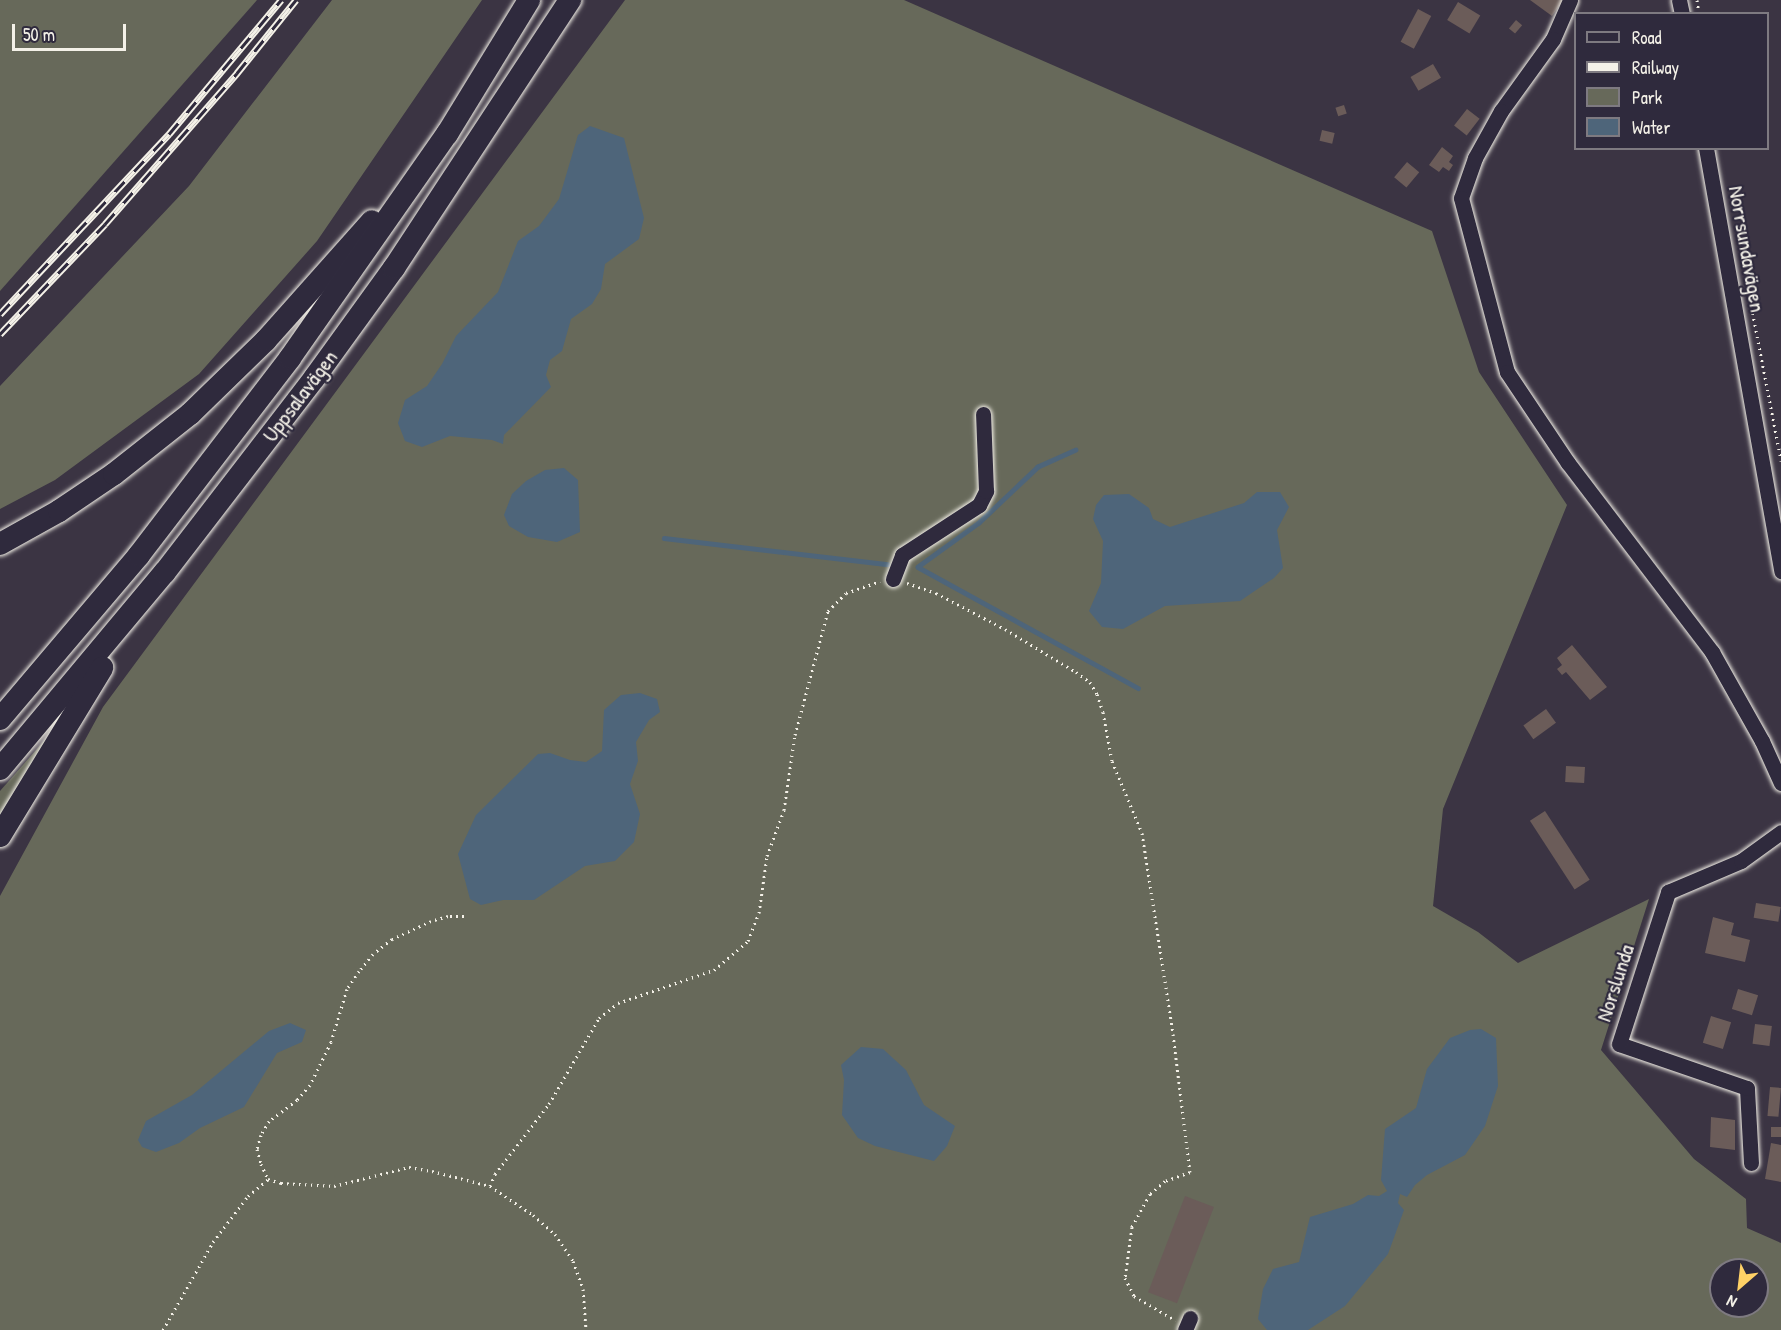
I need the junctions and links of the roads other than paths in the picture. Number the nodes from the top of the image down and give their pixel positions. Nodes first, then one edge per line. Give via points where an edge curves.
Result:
1 (529, 0) edge
2 (570, 0) edge
3 (1570, 0) edge
4 (447, 134) junction
5 (1706, 150) edge
6 (983, 414) dead end
7 (0, 544) edge
8 (1781, 571) edge
9 (165, 572) junction
10 (894, 579) road end
11 (0, 719) edge
12 (0, 769) edge
13 (1781, 783) edge
14 (1781, 832) edge
15 (0, 836) edge
16 (1751, 1163) dead end

1 - 4 highway, Uppsalavägen
2 - 9 highway, Uppsalavägen via 394,268
3 - 13 street via 1553,39 1475,158 1461,198 1507,372 1568,463 1712,652
4 - 7 highway via 302,302 190,414 114,474
4 - 11 highway, Uppsalavägen via 225,444 125,572
5 - 8 street, Norrsundavägen
6 - 10 street via 986,491 979,505 902,555
9 - 12 highway, Uppsalavägen
9 - 15 highway via 80,701
14 - 16 street, Norslunda via 1741,861 1668,892 1619,1044 1747,1088

